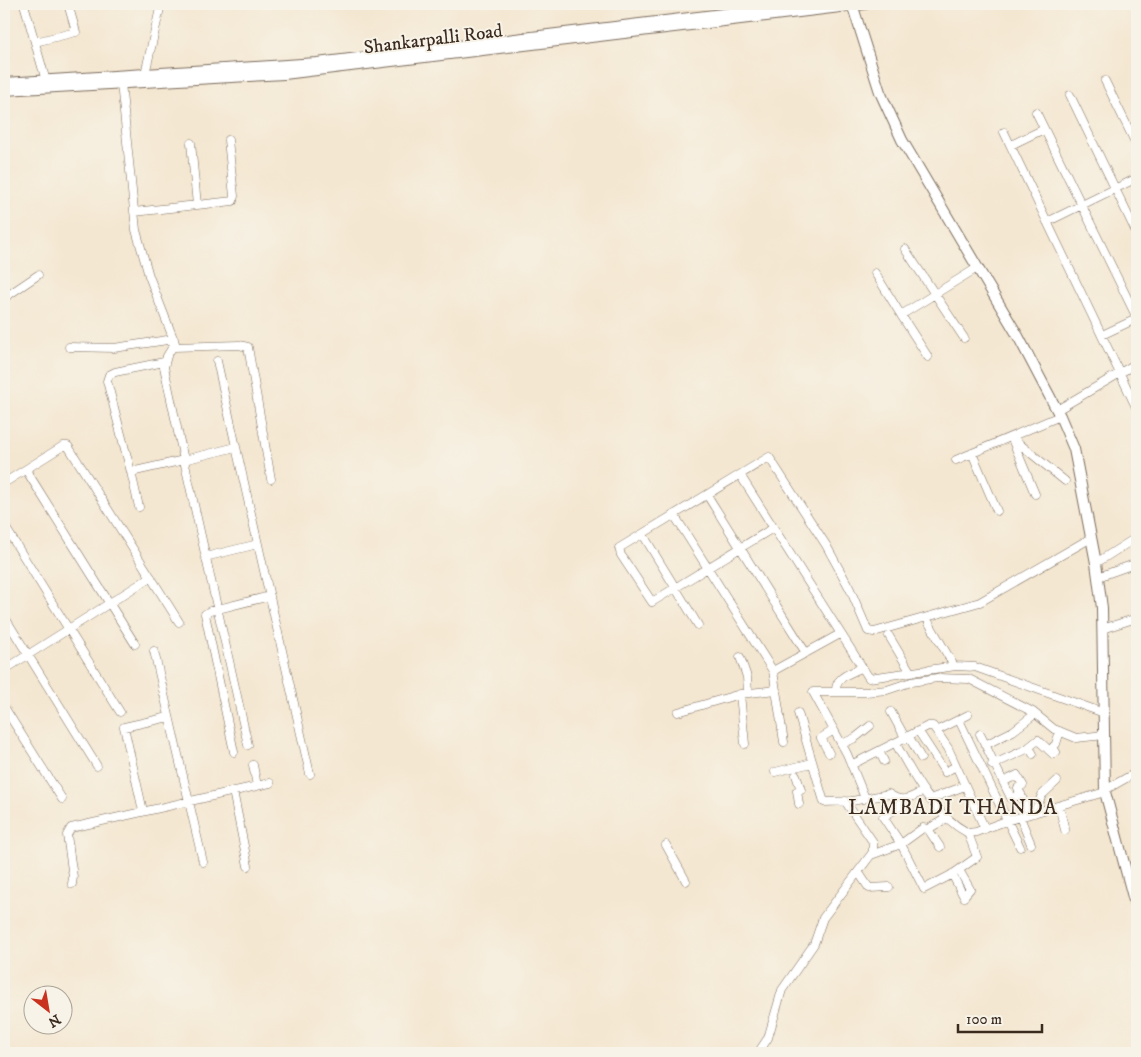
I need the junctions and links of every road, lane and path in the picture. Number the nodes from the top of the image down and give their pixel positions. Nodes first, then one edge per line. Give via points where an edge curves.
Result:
1 (24, 4) edge
2 (68, 4) edge
3 (161, 4) edge
4 (805, 4) edge
5 (865, 4) edge
6 (852, 5) edge
7 (35, 42) junction
8 (145, 74) junction
9 (46, 80) junction
10 (1105, 82) dead end
11 (121, 83) junction
12 (4, 84) edge
13 (4, 90) edge
14 (1070, 95) dead end
15 (1036, 112) dead end
16 (1044, 129) junction
17 (1004, 132) dead end
18 (228, 140) dead end
19 (191, 143) dead end
20 (1011, 145) junction
21 (1137, 146) edge
22 (1137, 178) edge
23 (1116, 189) junction
24 (197, 205) junction
25 (1081, 205) junction
26 (134, 212) junction
27 (1047, 222) junction
28 (1137, 234) edge
29 (905, 249) dead end
30 (977, 268) junction
31 (875, 273) dead end
32 (38, 275) dead end
33 (935, 294) junction
34 (4, 298) edge
35 (901, 315) junction
36 (1137, 318) edge
37 (1102, 335) junction
38 (964, 338) dead end
39 (174, 343) junction
40 (69, 347) dead end
41 (928, 357) dead end
42 (217, 361) dead end
43 (164, 362) junction
44 (1137, 362) edge
45 (1119, 372) junction
46 (1137, 409) edge
47 (1058, 413) junction
48 (1011, 437) junction
49 (236, 447) junction
50 (972, 453) junction
51 (184, 460) junction
52 (956, 460) dead end
53 (26, 470) junction
54 (131, 472) junction
55 (742, 478) dead end
56 (271, 479) dead end
57 (1066, 481) dead end
58 (4, 483) edge
59 (1035, 494) dead end
60 (709, 498) dead end
61 (139, 507) dead end
62 (997, 512) dead end
63 (676, 518) dead end
64 (4, 525) edge
65 (773, 528) junction
66 (1137, 537) edge
67 (645, 538) dead end
68 (1092, 538) junction
69 (258, 544) junction
70 (740, 548) junction
71 (206, 557) junction
72 (1096, 563) junction
73 (1137, 563) edge
74 (708, 568) junction
75 (151, 577) junction
76 (1098, 577) junction
77 (675, 588) junction
78 (270, 596) junction
79 (110, 603) junction
80 (217, 609) junction
81 (4, 616) edge
82 (1137, 618) edge
83 (179, 622) dead end
84 (928, 624) dead end
85 (698, 625) dead end
86 (69, 629) junction
87 (1102, 629) junction
88 (840, 634) junction
89 (889, 636) dead end
90 (135, 644) dead end
91 (154, 651) dead end
92 (806, 654) junction
93 (28, 655) junction
94 (740, 657) dead end
95 (954, 666) junction
96 (861, 668) junction
97 (4, 670) edge
98 (773, 671) junction
99 (911, 673) junction
100 (776, 690) junction
101 (836, 692) junction
102 (744, 694) junction
103 (4, 707) edge
104 (120, 712) dead end
105 (678, 712) dead end
106 (891, 712) dead end
107 (798, 713) dead end
108 (1104, 713) junction
109 (1035, 714) junction
110 (968, 715) dead end
111 (169, 717) junction
112 (960, 720) junction
113 (870, 726) dead end
114 (834, 730) junction
115 (938, 730) junction
116 (1060, 731) junction
117 (919, 732) junction
118 (980, 734) dead end
119 (1105, 734) junction
120 (907, 738) junction
121 (784, 742) dead end
122 (745, 744) dead end
123 (842, 744) junction
124 (896, 744) junction
125 (248, 745) dead end
126 (986, 745) junction
127 (915, 748) junction
128 (879, 751) junction
129 (234, 752) dead end
130 (829, 753) dead end
131 (902, 755) junction
132 (921, 758) dead end
133 (884, 761) dead end
134 (812, 764) junction
135 (995, 764) junction
136 (253, 765) dead end
137 (852, 765) junction
138 (97, 766) dead end
139 (956, 766) junction
140 (983, 769) junction
141 (775, 772) dead end
142 (1137, 772) edge
143 (310, 774) dead end
144 (796, 775) dead end
145 (1057, 781) dead end
146 (1003, 782) junction
147 (270, 783) dead end
148 (257, 786) junction
149 (965, 786) junction
150 (233, 791) junction
151 (924, 791) junction
152 (1105, 791) junction
153 (1021, 794) junction
154 (865, 798) junction
155 (62, 799) dead end
156 (930, 799) junction
157 (188, 800) junction
158 (898, 800) junction
159 (845, 801) junction
160 (799, 804) dead end
161 (1059, 806) junction
162 (143, 811) junction
163 (1032, 814) junction
164 (1020, 817) junction
165 (947, 818) junction
166 (1007, 821) junction
167 (928, 829) junction
168 (985, 829) junction
169 (1065, 830) dead end
170 (968, 833) junction
171 (901, 844) junction
172 (1031, 844) dead end
173 (666, 845) dead end
174 (940, 846) dead end
175 (1020, 846) dead end
176 (871, 855) junction
177 (203, 862) dead end
178 (248, 866) dead end
179 (959, 870) junction
180 (859, 873) junction
181 (952, 874) junction
182 (686, 881) dead end
183 (72, 884) dead end
184 (889, 887) dead end
185 (1137, 912) edge
186 (758, 1053) edge

1 - 7 street
2 - 7 street via 76,32
3 - 8 street
4 - 8 main road, Shankarpalli Road via 317,63
5 - 6 main road, Shankarpalli Road
6 - 11 main road, Shankarpalli Road via 284,74
6 - 30 main road via 889,114 923,179
7 - 9 street
8 - 9 main road, Shankarpalli Road
9 - 12 main road, Shankarpalli Road
10 - 21 street
11 - 13 main road, Shankarpalli Road
11 - 26 street
14 - 23 street
15 - 16 street
16 - 20 street
16 - 25 street
17 - 20 street
18 - 24 street via 233,200
19 - 24 street
20 - 27 street
22 - 23 street
23 - 25 street
23 - 28 street
24 - 26 street
25 - 27 street
25 - 36 street
26 - 39 street via 149,276
27 - 37 street
29 - 33 street
30 - 33 street
30 - 47 main road via 1018,336
31 - 35 street
32 - 34 street
33 - 35 street
33 - 38 street
35 - 41 street
36 - 37 street
37 - 45 street
39 - 40 street via 114,348
39 - 43 street
39 - 56 street via 248,347
42 - 49 street
43 - 51 street
43 - 54 street via 115,372 107,381
44 - 45 street
45 - 46 street
45 - 47 street
47 - 48 street
47 - 68 main road via 1074,449
48 - 50 street
48 - 57 street
48 - 59 street
49 - 51 street
49 - 69 street
50 - 52 street
50 - 62 street
51 - 54 street
51 - 71 street
53 - 58 street
53 - 75 street via 62,446 70,447
53 - 79 street
54 - 61 street
55 - 65 street
60 - 70 street
63 - 74 street
64 - 86 street
65 - 70 street
65 - 88 street
66 - 72 street
67 - 77 street
68 - 72 main road
68 - 77 street via 980,602 868,631 826,545 769,457 619,548 652,602
69 - 71 street
69 - 78 street
70 - 74 street
70 - 92 street
71 - 80 street
72 - 76 main road
73 - 76 street
74 - 77 street
74 - 98 street
75 - 79 street
75 - 83 street
76 - 87 main road
77 - 85 street
78 - 80 street
78 - 143 street
79 - 86 street
79 - 90 street
80 - 125 street
80 - 129 street via 207,612 204,618
81 - 93 street
82 - 87 street
84 - 95 street
86 - 93 street
86 - 104 street
87 - 108 main road
88 - 92 street
88 - 96 street
89 - 99 street
91 - 111 street
92 - 98 street
93 - 97 street
93 - 138 street
94 - 102 street via 747,677
95 - 99 street
95 - 108 street via 975,667
96 - 99 street via 874,679
96 - 101 street via 840,678 835,685
98 - 100 street
100 - 102 street
100 - 121 street
101 - 109 street via 887,690 937,678 969,679
101 - 114 street via 813,692
102 - 105 street
102 - 122 street
103 - 155 street
106 - 120 street
107 - 134 street
108 - 119 main road
109 - 116 street
109 - 126 street via 1013,731
110 - 112 street
111 - 157 street
111 - 162 street via 124,727
112 - 115 street
112 - 140 street
113 - 123 street
114 - 123 street
114 - 130 street via 821,738
115 - 117 street via 931,726
115 - 139 street
116 - 119 street via 1076,738
116 - 135 street via 1053,754 1038,740 1031,751
117 - 120 street
117 - 139 street via 945,772
118 - 126 street
119 - 152 main road
120 - 124 street
120 - 127 street
123 - 137 street
124 - 128 street
124 - 131 street
126 - 135 street
127 - 131 street
127 - 132 street
128 - 133 street
128 - 137 street
131 - 151 street
134 - 141 street
134 - 159 street via 824,802
135 - 140 street
135 - 146 street
136 - 148 street
137 - 154 street
139 - 149 street
140 - 166 street
142 - 152 street
144 - 160 street
145 - 163 street via 1042,795
146 - 153 street via 1011,798
146 - 153 street via 1017,775 1022,785 1018,788
147 - 148 street
148 - 150 street
149 - 156 street
149 - 168 street
150 - 157 street
150 - 178 street
151 - 156 street
151 - 158 street via 903,801
152 - 161 street
152 - 185 main road
153 - 163 street
154 - 158 street via 889,794
154 - 159 street
156 - 165 street
157 - 162 street
157 - 177 street
158 - 171 street via 899,806 883,817
159 - 176 street via 873,842
161 - 163 street
161 - 169 street
162 - 183 street via 69,830
163 - 164 street
164 - 166 street
164 - 172 street
165 - 167 street
165 - 170 street
166 - 168 street
166 - 175 street
167 - 171 street via 923,828
167 - 174 street
168 - 170 street
170 - 179 street via 977,857
171 - 176 street
171 - 181 street via 924,889
173 - 182 street
176 - 180 street
179 - 181 street
179 - 181 street via 970,889 964,896
180 - 184 street via 869,888
180 - 186 street via 823,918 814,944 782,990 768,1038

